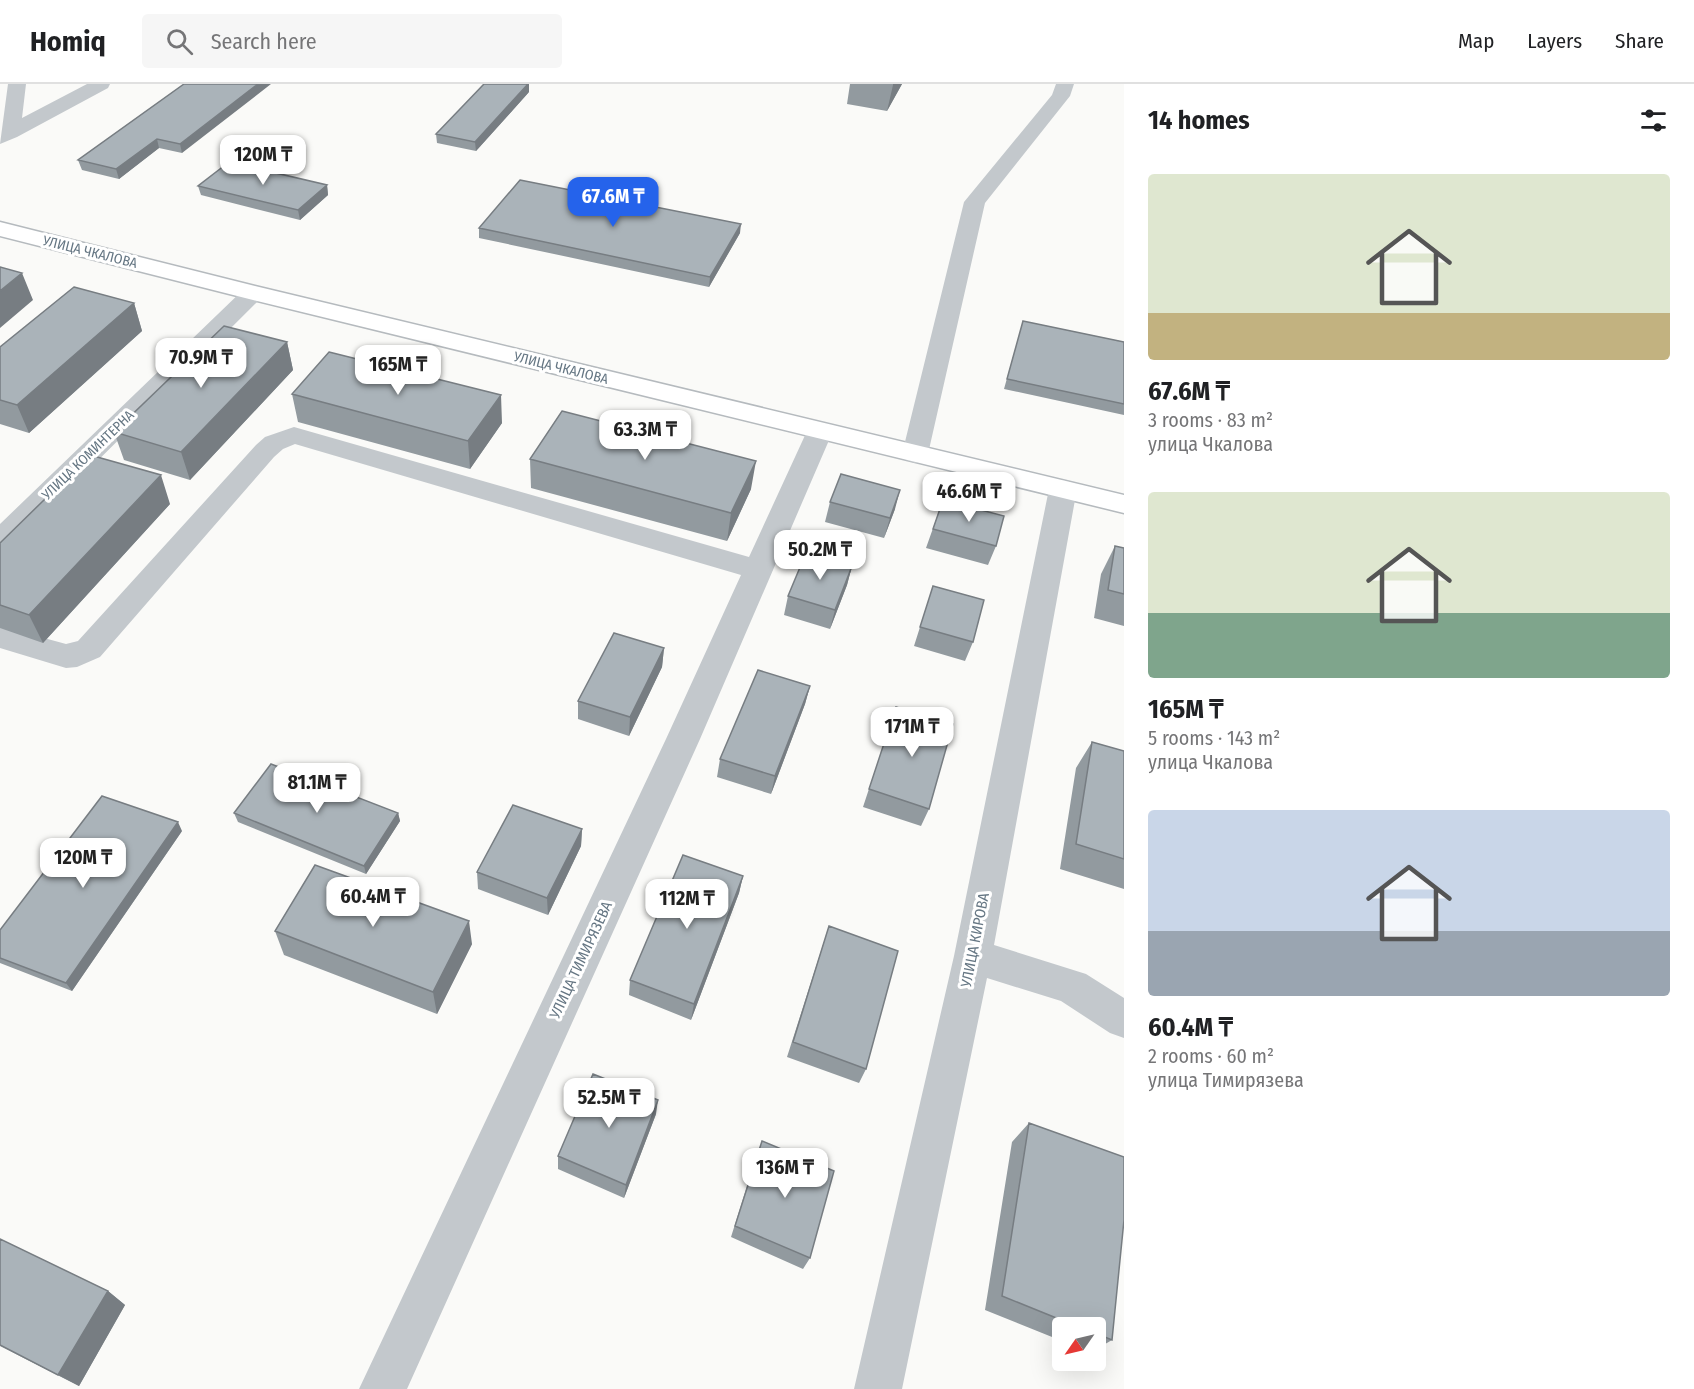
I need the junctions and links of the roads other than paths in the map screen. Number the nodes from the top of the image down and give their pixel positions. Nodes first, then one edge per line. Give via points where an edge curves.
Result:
1 (17, 84) edge
2 (101, 84) edge
3 (1065, 84) edge
4 (5, 136) edge
5 (0, 229) edge
6 (253, 293) junction
7 (820, 431) junction
8 (915, 454) junction
9 (1063, 489) junction
10 (1124, 504) edge
11 (0, 541) edge
12 (758, 570) junction
13 (0, 638) edge
14 (973, 956) junction
15 (1124, 1020) edge
16 (382, 1389) edge
17 (878, 1389) edge

1 - 4 street
2 - 4 street
3 - 8 street via 1060,96 975,202
5 - 6 main road, УЛИЦА ЧКАЛОВА
6 - 7 main road, УЛИЦА ЧКАЛОВА
6 - 11 street, УЛИЦА КОМИНТЕРНА
7 - 8 main road, УЛИЦА ЧКАЛОВА
7 - 12 street, УЛИЦА ТИМИРЯЗЕВА
8 - 9 main road, УЛИЦА ЧКАЛОВА
9 - 10 main road, УЛИЦА ЧКАЛОВА
9 - 14 street, УЛИЦА КИРОВА
12 - 13 street via 294,435 265,451 89,649 66,656
12 - 16 street, УЛИЦА ТИМИРЯЗЕВА
14 - 15 street via 1072,987
14 - 17 street, УЛИЦА КИРОВА

